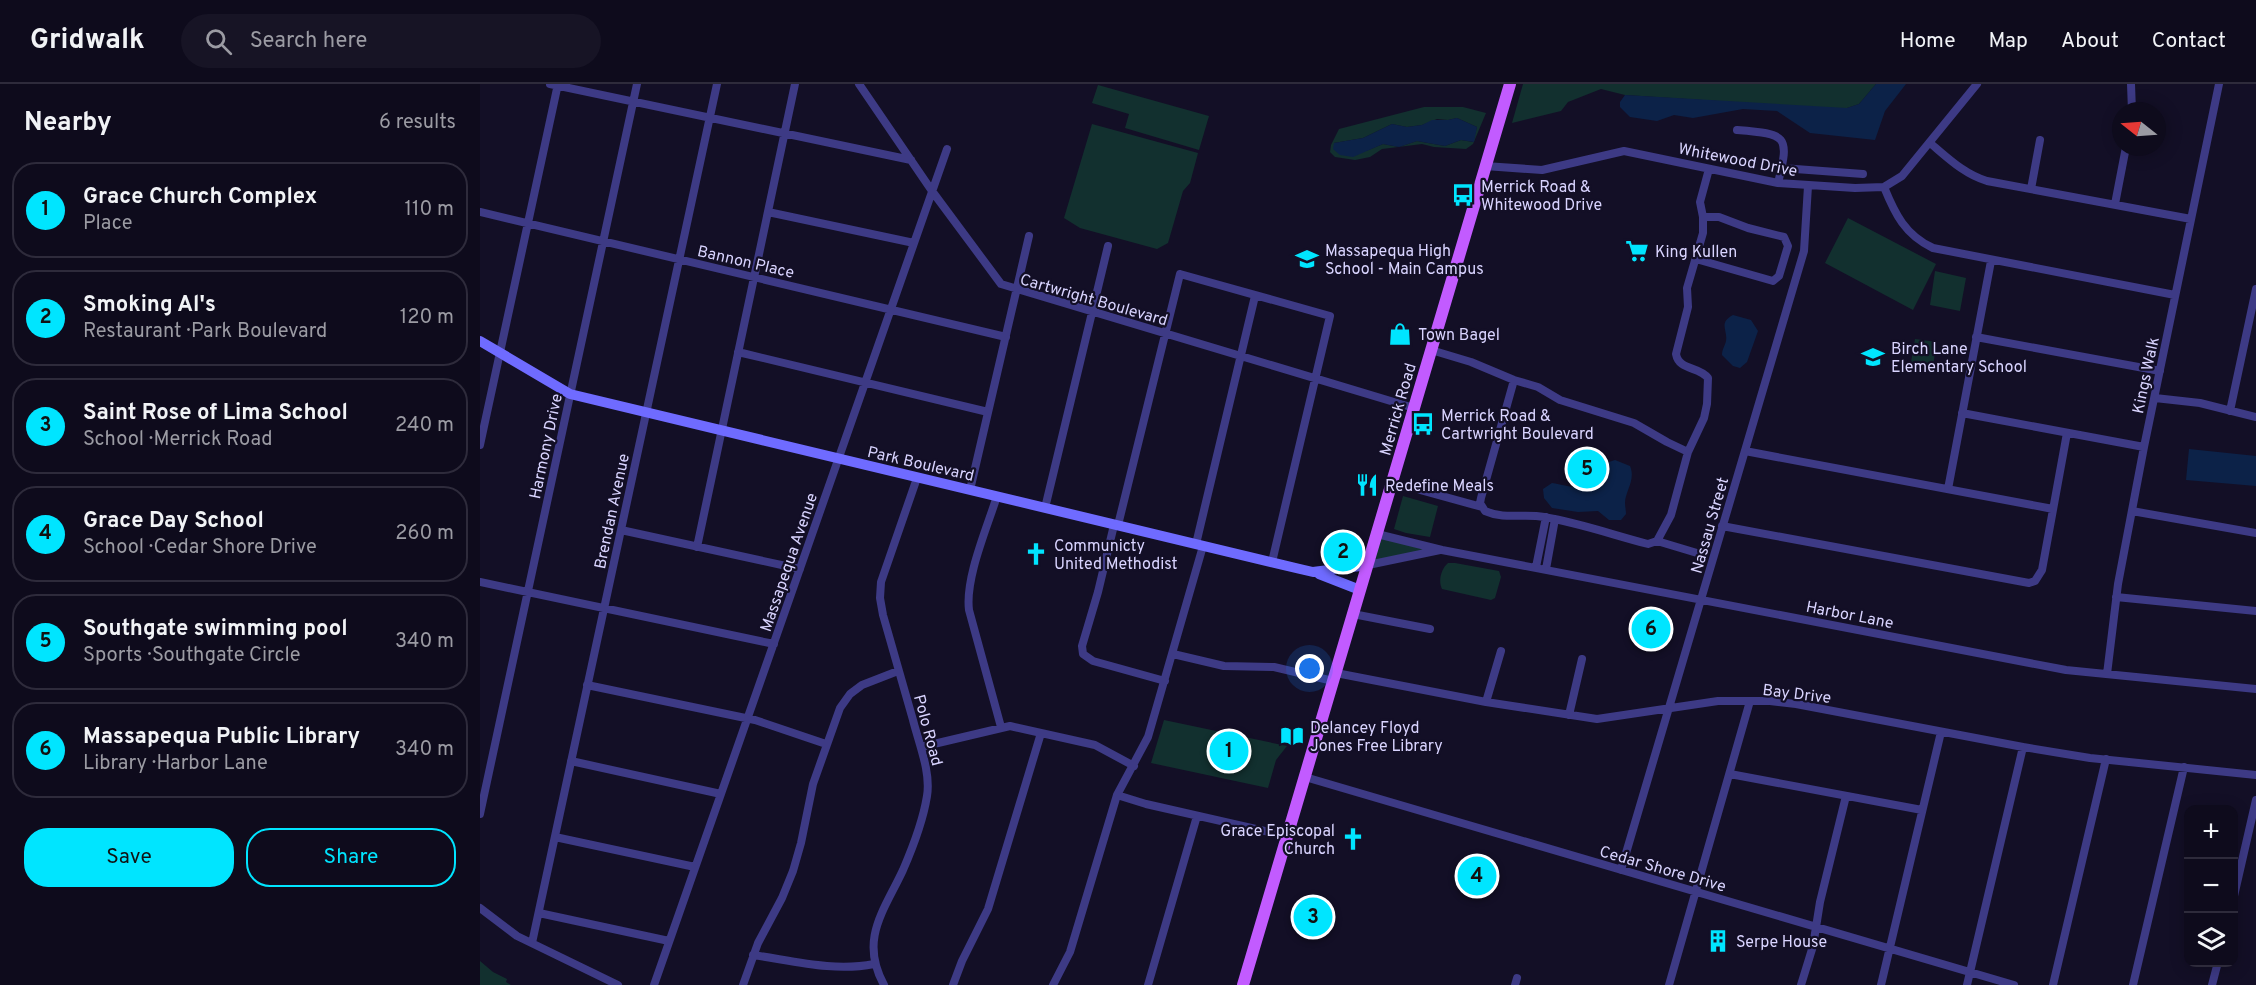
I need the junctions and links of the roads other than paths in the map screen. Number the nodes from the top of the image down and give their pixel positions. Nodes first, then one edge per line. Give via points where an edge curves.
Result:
1 (637, 84) edge
2 (717, 84) edge
3 (795, 84) edge
4 (859, 84) edge
5 (1510, 84) edge
6 (1977, 84) edge
7 (2131, 84) edge
8 (2220, 84) edge
9 (555, 85) edge
10 (633, 102) junction
11 (2132, 102) edge
12 (709, 118) junction
13 (1737, 130) dead end
14 (784, 134) junction
15 (2040, 140) dead end
16 (1930, 143) junction
17 (947, 149) dead end
18 (2124, 156) edge
19 (911, 160) junction
20 (1485, 166) junction
21 (1782, 168) junction
22 (1709, 169) junction
23 (1863, 174) dead end
24 (1778, 183) junction
25 (1808, 186) junction
26 (1884, 187) junction
27 (2031, 189) junction
28 (933, 191) junction
29 (2115, 204) junction
30 (480, 212) edge
31 (768, 212) junction
32 (1703, 218) junction
33 (2191, 219) junction
34 (528, 223) junction
35 (1029, 236) dead end
36 (603, 241) junction
37 (914, 243) junction
38 (1108, 246) dead end
39 (679, 259) junction
40 (1696, 259) junction
41 (1991, 261) junction
42 (754, 277) junction
43 (2256, 289) edge
44 (1016, 290) junction
45 (2175, 295) junction
46 (1255, 296) junction
47 (891, 309) junction
48 (1090, 312) junction
49 (1166, 334) junction
50 (1006, 337) junction
51 (1977, 337) junction
52 (480, 341) edge
53 (1431, 350) junction
54 (738, 352) junction
55 (500, 353) junction
56 (1241, 356) junction
57 (2160, 371) junction
58 (1316, 378) junction
59 (1514, 380) junction
60 (865, 383) junction
61 (570, 394) junction
62 (2154, 398) junction
63 (1414, 408) junction
64 (2230, 411) junction
65 (988, 412) junction
66 (646, 413) junction
67 (1962, 413) junction
68 (2256, 417) edge
69 (721, 431) junction
70 (2067, 433) junction
71 (480, 445) edge
72 (2144, 447) junction
73 (1745, 451) junction
74 (1689, 452) junction
75 (838, 459) junction
76 (917, 477) junction
77 (1948, 489) junction
78 (970, 490) junction
79 (1420, 490) dead end
80 (997, 496) junction
81 (1482, 507) junction
82 (1045, 508) junction
83 (2053, 509) junction
84 (2132, 511) junction
85 (1546, 517) junction
86 (1555, 519) junction
87 (1116, 525) junction
88 (1722, 526) junction
89 (621, 530) junction
90 (2256, 533) edge
91 (1377, 534) junction
92 (1657, 541) junction
93 (1200, 545) junction
94 (697, 547) junction
95 (1442, 550) junction
96 (1697, 553) dead end
97 (1272, 562) junction
98 (1368, 565) junction
99 (1536, 567) junction
100 (800, 569) junction
101 (1546, 569) junction
102 (1313, 572) junction
103 (480, 582) edge
104 (1360, 590) junction
105 (528, 592) junction
106 (2116, 597) junction
107 (1701, 600) junction
108 (604, 608) junction
109 (2256, 611) edge
110 (1353, 614) junction
111 (1430, 629) dead end
112 (774, 644) junction
113 (1501, 651) dead end
114 (1173, 654) junction
115 (1582, 659) dead end
116 (898, 671) junction
117 (2107, 674) junction
118 (1334, 677) junction
119 (1165, 681) junction
120 (587, 685) junction
121 (2256, 689) edge
122 (1750, 701) junction
123 (1486, 702) junction
124 (1669, 709) junction
125 (1569, 715) junction
126 (747, 719) junction
127 (1001, 727) junction
128 (1941, 732) junction
129 (1041, 733) junction
130 (826, 744) junction
131 (921, 747) junction
132 (2023, 747) junction
133 (2106, 759) junction
134 (571, 761) junction
135 (1134, 766) junction
136 (2184, 767) junction
137 (1730, 774) junction
138 (2256, 775) edge
139 (1305, 777) junction
140 (721, 794) junction
141 (1117, 795) junction
142 (1846, 796) junction
143 (2256, 800) edge
144 (1922, 810) junction
145 (480, 814) edge
146 (1197, 816) junction
147 (1287, 836) junction
148 (555, 837) junction
149 (695, 867) junction
150 (1621, 870) junction
151 (2238, 879) edge
152 (1696, 892) junction
153 (480, 908) edge
154 (539, 913) junction
155 (1816, 927) junction
156 (669, 941) junction
157 (532, 943) junction
158 (1889, 949) junction
159 (753, 955) junction
160 (874, 964) junction
161 (2217, 967) edge
162 (1970, 972) junction
163 (618, 985) edge
164 (654, 985) edge
165 (743, 985) edge
166 (884, 985) edge
167 (953, 985) edge
168 (1053, 985) edge
169 (1148, 985) edge
170 (1243, 985) edge
171 (1669, 985) edge
172 (1801, 985) edge
173 (1881, 985) edge
174 (1967, 985) edge
175 (2014, 985) edge
176 (2053, 985) edge
177 (2133, 985) edge
178 (2212, 985) edge

1 - 10 street, Harmony Drive
2 - 12 street, Brendan Avenue
3 - 14 street
4 - 19 street, Cartwright Boulevard
5 - 20 main road, Merrick Road
6 - 16 street
7 - 11 street
8 - 33 street, Kings Walk
9 - 10 street
9 - 34 street
10 - 12 street
10 - 36 street, Harmony Drive
12 - 14 street
12 - 39 street, Brendan Avenue
13 - 21 street via 1778,137 1786,147
14 - 19 street
14 - 31 street
15 - 27 street
16 - 26 street via 1902,176
16 - 27 street via 1974,177
17 - 28 street, Massapequa Avenue
18 - 29 street
19 - 28 street, Cartwright Boulevard
20 - 22 street, Whitewood Drive via 1542,170 1624,151
20 - 53 main road, Merrick Road
21 - 23 street
21 - 24 street
22 - 24 street, Whitewood Drive
22 - 32 street via 1700,202
24 - 25 street, Whitewood Drive
25 - 26 street, Whitewood Drive
25 - 73 street, Nassau Street via 1804,251
26 - 41 street via 1902,225 1922,243
27 - 29 street
28 - 37 street, Massapequa Avenue
28 - 44 street, Cartwright Boulevard via 992,274 1001,284
29 - 33 street
30 - 34 street, Bannon Place
31 - 37 street
31 - 42 street
32 - 40 street
32 - 40 street via 1719,217 1781,235 1788,246 1779,276 1773,281
33 - 45 street, Kings Walk
34 - 36 street, Bannon Place
34 - 55 street
35 - 44 street
36 - 39 street, Bannon Place
36 - 61 street, Harmony Drive
37 - 47 street, Massapequa Avenue
38 - 48 street
39 - 42 street, Bannon Place
39 - 66 street, Brendan Avenue
40 - 74 street via 1676,354 1679,363 1702,372 1709,383 1704,418
41 - 45 street
41 - 51 street
42 - 47 street, Bannon Place
42 - 54 street
43 - 64 street
44 - 48 street, Cartwright Boulevard
44 - 50 street
45 - 57 street, Kings Walk
46 - 49 street via 1180,274
46 - 56 street
46 - 58 street via 1330,316
47 - 50 street, Bannon Place
47 - 60 street, Massapequa Avenue
48 - 49 street, Cartwright Boulevard
48 - 82 street
49 - 56 street, Cartwright Boulevard
49 - 87 street
50 - 65 street
51 - 57 street
51 - 67 street
52 - 55 main road, Park Boulevard
53 - 59 street
53 - 63 main road, Merrick Road
54 - 60 street
54 - 69 street
55 - 61 main road, Park Boulevard
55 - 71 street
56 - 58 street, Cartwright Boulevard
56 - 93 street
57 - 62 street, Kings Walk
58 - 63 street, Cartwright Boulevard
58 - 97 street
59 - 74 street via 1538,387 1560,400 1634,423
59 - 81 street via 1481,498
60 - 65 street
60 - 75 street, Massapequa Avenue
61 - 66 main road, Park Boulevard
61 - 105 street, Harmony Drive
62 - 64 street
62 - 72 street, Kings Walk
63 - 91 main road, Merrick Road
64 - 68 street
65 - 78 street
66 - 69 main road, Park Boulevard
66 - 89 street, Brendan Avenue
67 - 70 street
67 - 77 street
69 - 75 main road, Park Boulevard
69 - 94 street
70 - 72 street
70 - 83 street
72 - 84 street, Kings Walk
73 - 77 street
73 - 88 street, Nassau Street
74 - 92 street via 1676,502
75 - 76 main road, Park Boulevard
75 - 100 street, Massapequa Avenue
76 - 78 main road, Park Boulevard
76 - 116 street, Polo Road via 881,582 883,615
77 - 83 street
78 - 80 main road, Park Boulevard
79 - 81 street
80 - 82 main road, Park Boulevard
80 - 127 street via 968,600
81 - 85 street via 1501,516
82 - 87 main road, Park Boulevard
83 - 88 street via 2042,570 2029,584
84 - 90 street
84 - 106 street, Kings Walk
85 - 86 street
85 - 99 street
86 - 92 street via 1648,544
86 - 101 street
87 - 93 main road, Park Boulevard
87 - 119 street via 1083,654 1093,661
88 - 107 street, Nassau Street
89 - 94 street
89 - 108 street, Brendan Avenue
91 - 95 street, Harbor Lane
91 - 98 main road, Merrick Road
92 - 96 street
93 - 97 main road, Park Boulevard
93 - 114 street
94 - 100 street
95 - 98 street, Harbor Lane
95 - 99 street, Harbor Lane
97 - 102 main road, Park Boulevard
98 - 102 main road, Park Boulevard
98 - 104 main road, Merrick Road
99 - 101 street, Harbor Lane
100 - 112 street, Massapequa Avenue
101 - 107 street, Harbor Lane
102 - 104 main road
103 - 105 street
104 - 110 main road, Merrick Road
105 - 108 street
105 - 145 street, Harmony Drive
106 - 109 street
106 - 117 street, Kings Walk
107 - 117 street, Harbor Lane via 2066,670
107 - 124 street, Nassau Street
108 - 112 street
108 - 120 street, Brendan Avenue
110 - 111 street
110 - 118 main road, Merrick Road
112 - 126 street, Massapequa Avenue
113 - 123 street
114 - 118 street, Bay Drive via 1224,666 1274,667
114 - 119 street
115 - 125 street
116 - 130 street via 869,681 850,694
116 - 131 street, Polo Road
117 - 121 street, Harbor Lane
118 - 123 street, Bay Drive
118 - 139 main road, Merrick Road
119 - 135 street via 1148,737
120 - 126 street
120 - 134 street, Brendan Avenue
122 - 124 street, Bay Drive via 1718,701
122 - 128 street, Bay Drive via 1796,704
122 - 137 street
123 - 125 street, Bay Drive
124 - 125 street, Bay Drive via 1597,719
124 - 150 street, Nassau Street
126 - 130 street
126 - 140 street, Massapequa Avenue
127 - 129 street
127 - 131 street
128 - 132 street, Bay Drive
128 - 144 street
129 - 135 street via 1095,745
129 - 167 street via 988,909
130 - 159 street via 793,871
131 - 160 street, Polo Road via 928,779 927,797 909,856 877,921
132 - 133 street, Bay Drive
132 - 162 street
133 - 136 street, Bay Drive
133 - 176 street
134 - 140 street
134 - 148 street, Brendan Avenue
135 - 141 street
136 - 138 street, Bay Drive
136 - 177 street
137 - 142 street
137 - 152 street
139 - 147 main road, Merrick Road
139 - 150 street, Cedar Shore Drive
140 - 149 street, Massapequa Avenue
141 - 146 street
141 - 168 street via 1070,952
142 - 144 street
142 - 155 street
143 - 151 street
144 - 158 street
146 - 147 street
146 - 169 street
147 - 170 main road, Merrick Road
148 - 149 street
148 - 154 street, Brendan Avenue
149 - 156 street, Massapequa Avenue
150 - 152 street, Cedar Shore Drive
152 - 155 street, Cedar Shore Drive
152 - 171 street
153 - 157 street via 508,932
154 - 156 street
154 - 157 street, Brendan Avenue
155 - 158 street, Cedar Shore Drive
155 - 172 street
156 - 164 street, Massapequa Avenue
157 - 163 street
158 - 162 street, Cedar Shore Drive
158 - 173 street
159 - 160 street via 835,968
159 - 165 street
160 - 166 street, Polo Road
161 - 178 street
162 - 174 street
162 - 175 street, Cedar Shore Drive

